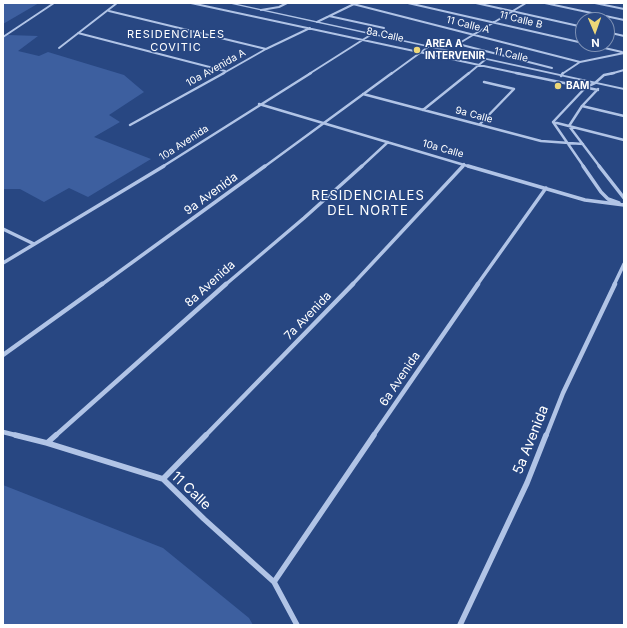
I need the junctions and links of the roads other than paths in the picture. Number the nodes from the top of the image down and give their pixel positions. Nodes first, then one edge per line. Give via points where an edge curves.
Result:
1 (54, 3) edge
2 (117, 3) edge
3 (191, 3) edge
4 (230, 3) edge
5 (280, 3) edge
6 (356, 3) edge
7 (408, 3) edge
8 (476, 3) edge
9 (526, 3) edge
10 (545, 3) edge
11 (595, 3) edge
12 (286, 4) edge
13 (353, 4) junction
14 (279, 7) junction
15 (624, 9) edge
16 (261, 10) junction
17 (109, 11) junction
18 (513, 11) junction
19 (280, 14) junction
20 (329, 16) junction
21 (624, 20) edge
22 (317, 22) junction
23 (494, 22) junction
24 (575, 25) edge
25 (310, 28) junction
26 (384, 28) dead end
27 (78, 33) junction
28 (372, 34) junction
29 (472, 34) junction
30 (3, 37) edge
31 (364, 39) junction
32 (575, 41) edge
33 (458, 44) joint
34 (428, 47) junction
35 (59, 48) dead end
36 (266, 49) junction
37 (421, 52) junction
38 (624, 53) edge
39 (486, 59) junction
40 (580, 62) junction
41 (480, 65) junction
42 (552, 68) dead end
43 (624, 70) edge
44 (226, 72) junction
45 (561, 76) junction
46 (484, 82) dead end
47 (595, 83) junction
48 (586, 87) junction
49 (624, 89) edge
50 (598, 90) junction
51 (363, 94) junction
52 (259, 104) junction
53 (582, 106) junction
54 (423, 110) junction
55 (624, 116) edge
56 (323, 122) junction
57 (553, 122) junction
58 (480, 124) junction
59 (130, 125) dead end
60 (569, 126) junction
61 (624, 140) edge
62 (388, 142) junction
63 (569, 144) junction
64 (583, 144) junction
65 (464, 164) junction
66 (546, 188) junction
67 (624, 199) edge
68 (623, 205) edge
69 (3, 228) edge
70 (34, 244) junction
71 (3, 263) edge
72 (624, 264) edge
73 (3, 355) edge
74 (3, 432) edge
75 (47, 443) junction
76 (163, 479) junction
77 (274, 582) junction
78 (297, 625) edge
79 (460, 625) edge

1 - 30 street
2 - 17 street
3 - 25 street, 8a Calle
4 - 16 street, 11 Calle
5 - 12 street
6 - 13 street
7 - 23 street, 11 Calle B
8 - 18 street
9 - 18 street
10 - 21 street
11 - 15 street
12 - 14 street
13 - 20 street
13 - 29 street, 11 Calle A
14 - 16 street
14 - 19 street
16 - 19 street, 11 Calle
17 - 27 street
17 - 36 street
18 - 23 street
18 - 24 street
19 - 22 street, 11 Calle
20 - 22 street
20 - 26 street
22 - 28 street, 11 Calle
23 - 29 street
23 - 32 street, 11 Calle B
25 - 31 street, 8a Calle
25 - 36 street, 10a Avenida A
27 - 35 street
27 - 44 street
28 - 31 street, 10a Avenida
28 - 34 street, 11 Calle
29 - 33 street
29 - 40 street, 11 Calle A
31 - 37 street, 8a Calle
31 - 52 street, 10a Avenida
33 - 42 street
34 - 37 street, 9a Avenida
34 - 39 street, 11 Calle
36 - 44 street, 10a Avenida A
37 - 41 street, 8a Calle
37 - 51 street, 9a Avenida
38 - 40 street
39 - 41 street
39 - 45 street, 11 Calle
40 - 45 street via 564,71
41 - 48 street, 8a Calle
41 - 54 street
43 - 47 street via 604,75
44 - 59 street, 10a Avenida A
45 - 47 street, 11 Calle
46 - 58 street via 514,89
47 - 48 street
47 - 49 street, 11 Calle
47 - 50 street
48 - 50 street, 8a Calle
48 - 57 street
50 - 53 street
51 - 54 street, 9a Calle
51 - 56 street, 9a Avenida
52 - 56 street, 10a Calle
52 - 70 street, 10a Avenida
53 - 55 street
53 - 60 street
54 - 58 street, 9a Calle
56 - 62 street, 10a Calle
56 - 73 street, 9a Avenida
57 - 60 street
57 - 63 street
58 - 63 street, 9a Calle via 541,141
60 - 61 street
60 - 64 street
62 - 65 street, 10a Calle
62 - 75 street, 8a Avenida
63 - 64 street, 9a Calle
63 - 68 street via 601,192 608,199
64 - 67 street
65 - 66 street, 10a Calle
65 - 76 street, 7a Avenida via 340,298
66 - 68 street, 10a Calle via 585,200
66 - 77 street, 6a Avenida via 440,338
67 - 68 street
69 - 70 street
70 - 71 street, 10a Avenida
72 - 79 street, 5a Avenida via 564,393 527,483
74 - 75 street, 11 Calle
75 - 76 street, 11 Calle
76 - 77 street, 11 Calle
77 - 78 street, 11 Calle

